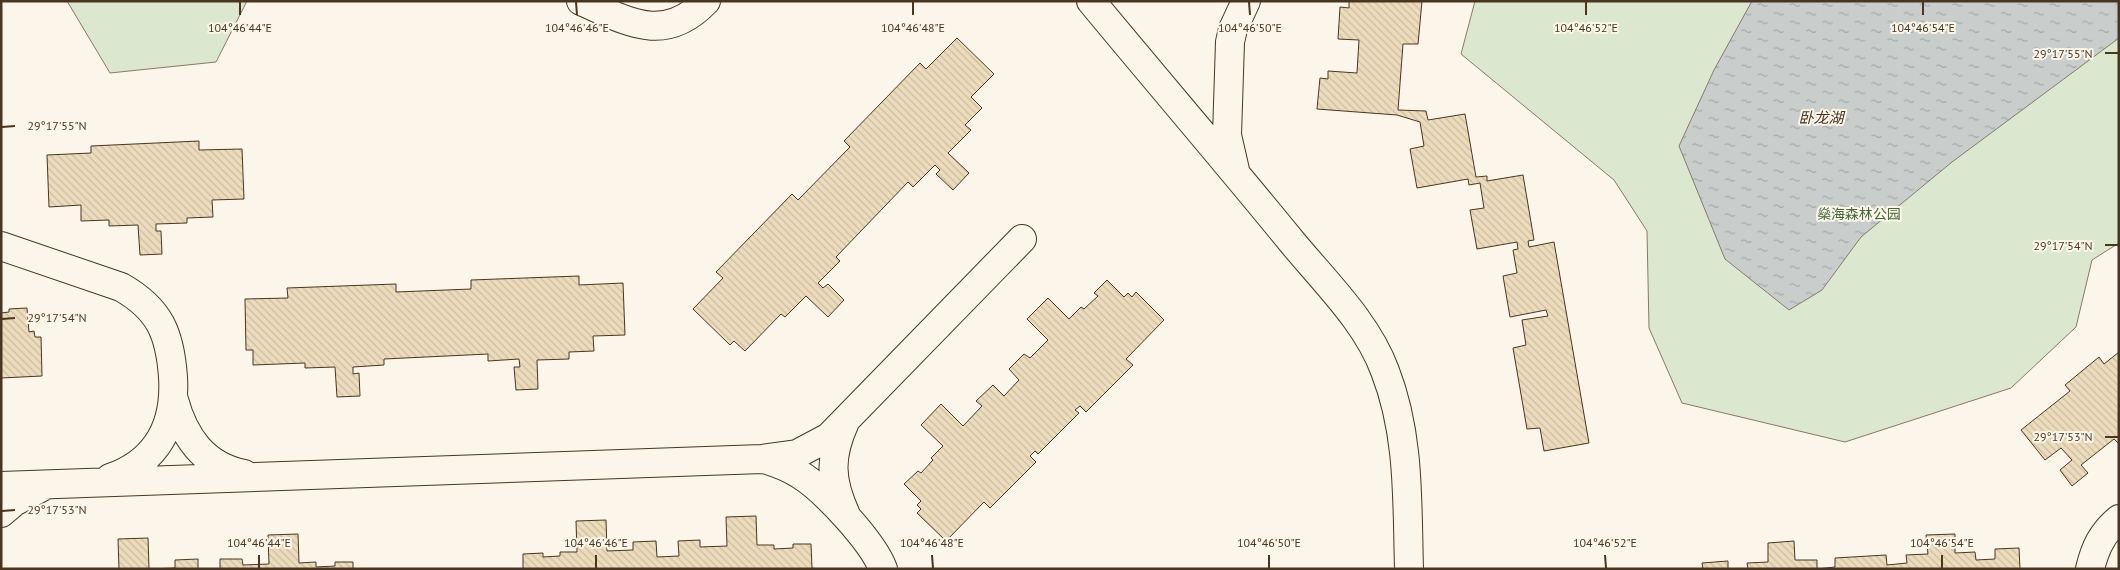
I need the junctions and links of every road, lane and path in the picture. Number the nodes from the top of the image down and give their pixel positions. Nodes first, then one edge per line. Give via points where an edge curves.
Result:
1 (581, 1) edge
2 (706, 1) edge
3 (1090, 1) edge
4 (1246, 1) edge
5 (1237, 176) junction
6 (1022, 239) dead end
7 (1, 246) edge
8 (174, 400) junction
9 (846, 419) junction
10 (762, 459) junction
11 (255, 476) junction
12 (97, 483) junction
13 (48, 484) junction
14 (1, 486) edge
15 (1, 513) edge
16 (2119, 519) edge
17 (848, 520) junction
18 (882, 569) edge
19 (1410, 569) edge
20 (2090, 569) edge

1 - 2 lane via 634,24 653,26 693,15
3 - 5 lane
4 - 5 lane via 1230,42 1227,135
5 - 19 lane via 1344,305 1365,333 1385,369 1399,413 1406,458
6 - 9 lane
7 - 8 lane via 121,287 139,297 165,330 171,349
8 - 11 lane via 184,431 202,454 217,465
8 - 12 lane via 164,432 147,458
9 - 10 lane via 829,437 797,454
9 - 17 lane via 832,460 836,494
10 - 11 lane
10 - 17 lane via 802,475
11 - 12 lane
12 - 13 lane
13 - 14 lane
13 - 15 lane via 28,493
16 - 20 lane via 2095,548
17 - 18 lane via 878,555

